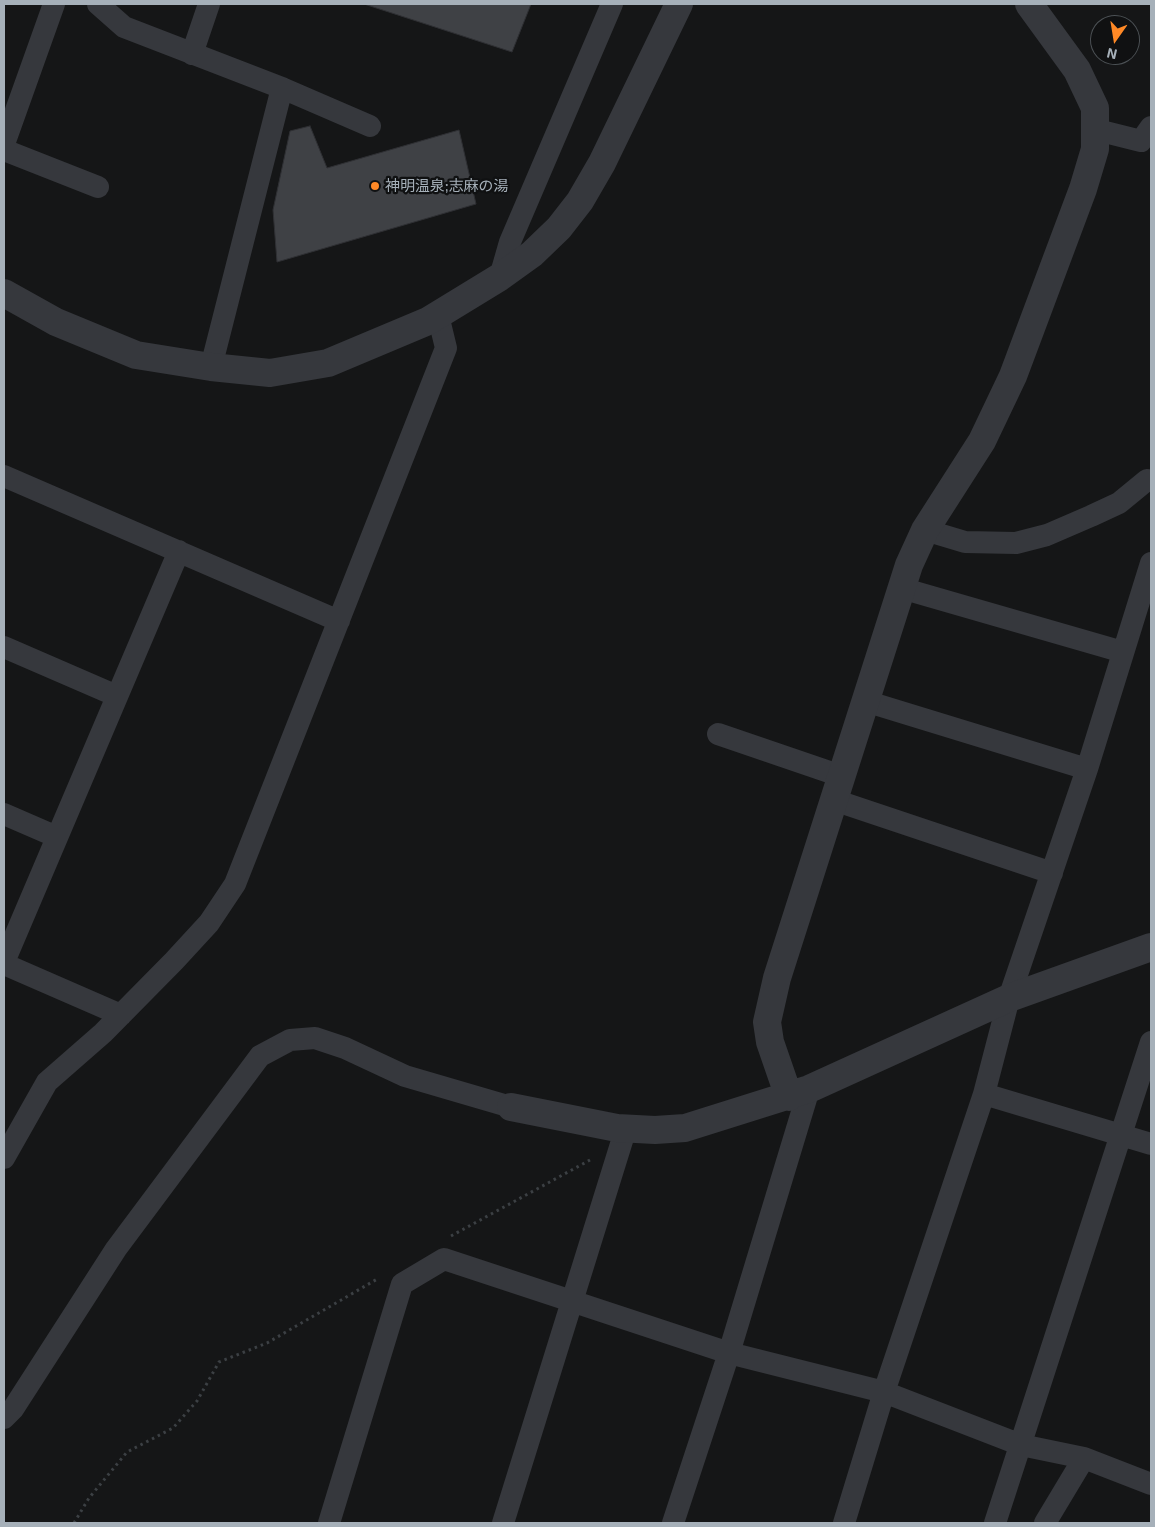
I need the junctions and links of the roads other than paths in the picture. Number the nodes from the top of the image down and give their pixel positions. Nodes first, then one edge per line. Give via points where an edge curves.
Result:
1 (54, 4) edge
2 (98, 4) edge
3 (209, 4) edge
4 (612, 4) edge
5 (679, 4) edge
6 (1029, 4) edge
7 (192, 54) junction
8 (282, 88) junction
9 (370, 126) dead end
10 (1151, 127) edge
11 (1096, 130) junction
12 (4, 144) edge
13 (4, 150) edge
14 (98, 187) dead end
15 (500, 277) junction
16 (4, 293) edge
17 (438, 315) junction
18 (211, 367) junction
19 (4, 476) edge
20 (1151, 482) edge
21 (925, 530) junction
22 (179, 552) junction
23 (1151, 563) edge
24 (902, 588) junction
25 (339, 621) junction
26 (4, 647) edge
27 (1123, 652) junction
28 (117, 696) junction
29 (865, 701) junction
30 (718, 734) dead end
31 (1086, 770) junction
32 (838, 788) junction
33 (4, 814) edge
34 (57, 837) junction
35 (1052, 873) junction
36 (1151, 946) edge
37 (4, 963) edge
38 (1010, 998) junction
39 (121, 1015) junction
40 (1151, 1042) edge
41 (799, 1093) junction
42 (984, 1094) junction
43 (511, 1107) joint
44 (1121, 1135) junction
45 (624, 1136) junction
46 (1151, 1144) edge
47 (4, 1158) edge
48 (572, 1301) junction
49 (729, 1353) junction
50 (884, 1392) junction
51 (4, 1418) edge
52 (1021, 1445) junction
53 (1084, 1458) junction
54 (1151, 1484) edge
55 (329, 1523) edge
56 (503, 1523) edge
57 (673, 1523) edge
58 (844, 1523) edge
59 (995, 1523) edge
60 (1045, 1523) edge

1 - 12 street
2 - 7 street via 124,27
3 - 7 street
4 - 15 street via 510,242
5 - 15 street via 602,163 580,200 559,228 532,254
6 - 11 street via 1077,70 1096,108
7 - 8 street
8 - 9 street
8 - 18 street
10 - 11 street via 1142,141
11 - 21 street via 1095,149 1083,189 1013,376 982,442
13 - 14 street
15 - 17 street
16 - 18 street via 56,322 136,355
17 - 18 street via 328,363 270,373
17 - 25 street via 446,348
19 - 22 street
20 - 21 street via 1147,480 1119,503 1091,516 1047,535 1016,543 965,542
21 - 24 street
22 - 25 street
22 - 28 street
23 - 27 street
24 - 27 street
24 - 29 street
25 - 39 street via 235,884 209,923
26 - 28 street
27 - 31 street
28 - 34 street
29 - 31 street
29 - 32 street
30 - 32 street
31 - 35 street
32 - 35 street
32 - 41 street via 766,1022 770,1042
33 - 34 street
34 - 37 street
35 - 38 street
36 - 38 street
37 - 39 street
38 - 41 street
38 - 42 street
39 - 47 street via 47,1082
40 - 44 street
41 - 45 street via 685,1128
41 - 49 street
42 - 44 street
42 - 50 street
43 - 45 street
43 - 51 street via 405,1076 315,1038 290,1040 260,1056 116,1249 13,1409
44 - 46 street
44 - 52 street
45 - 48 street
48 - 49 street
48 - 55 street via 444,1259 402,1284
48 - 56 street
49 - 50 street
49 - 57 street
50 - 52 street
50 - 58 street
52 - 53 street
52 - 59 street
53 - 54 street
53 - 60 street

